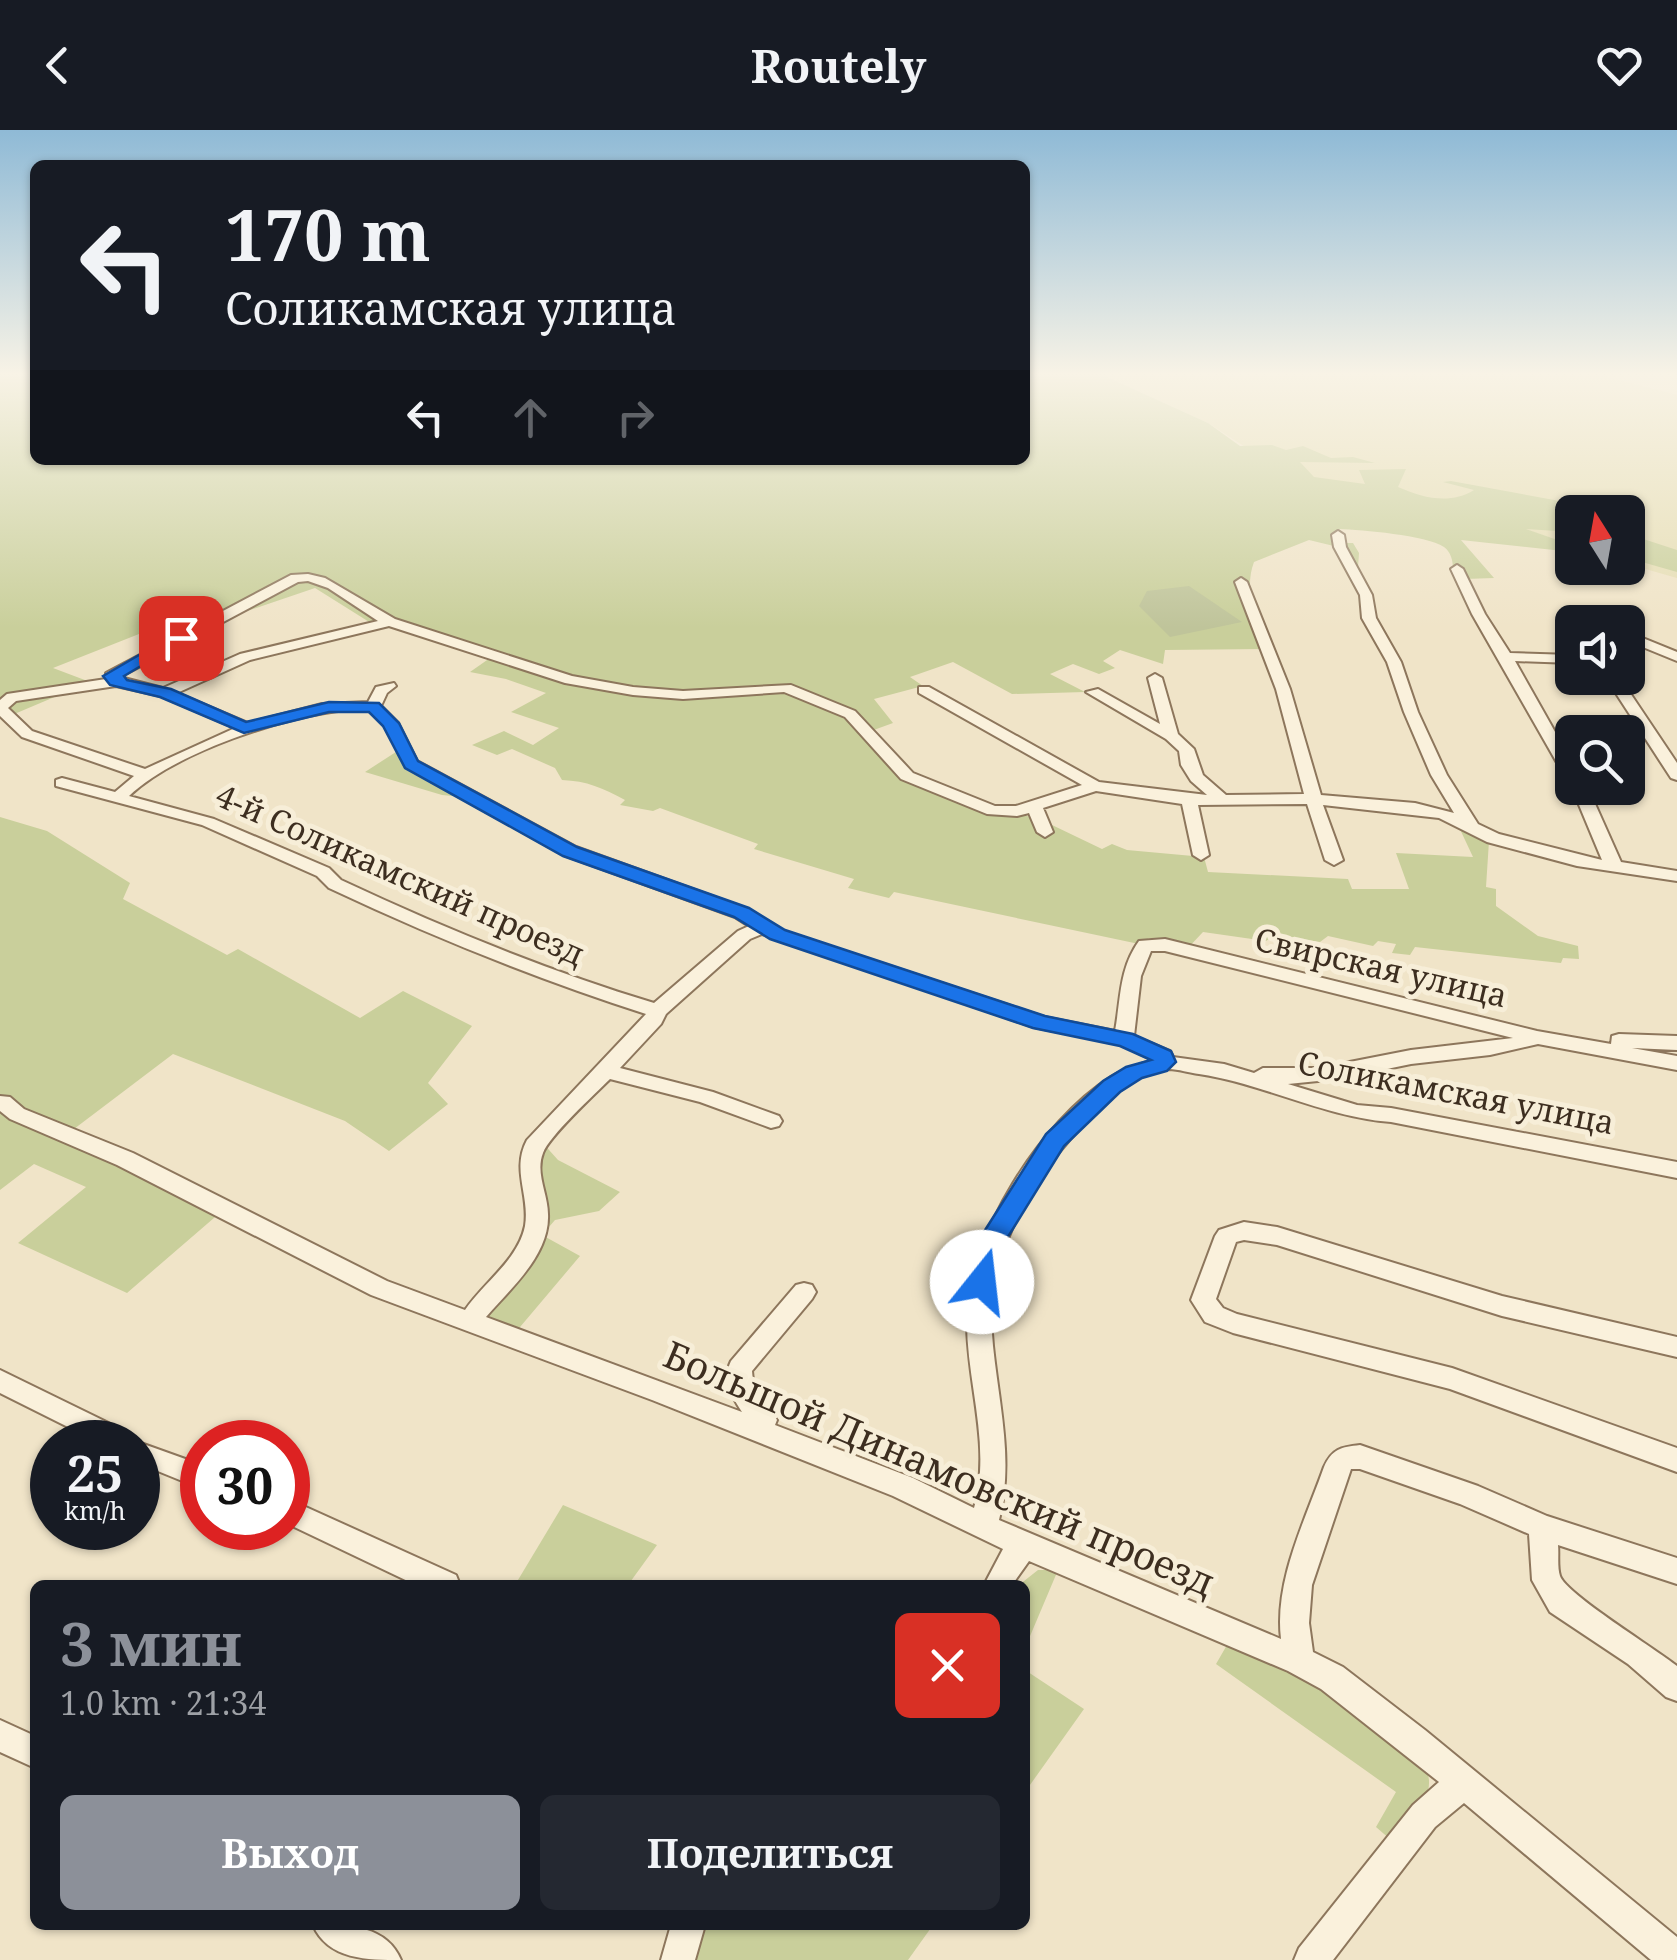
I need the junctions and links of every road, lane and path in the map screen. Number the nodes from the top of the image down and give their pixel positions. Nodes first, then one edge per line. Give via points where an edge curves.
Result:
1 (1338, 535) dead end
2 (1457, 569) dead end
3 (1240, 582) dead end
4 (390, 622) junction
5 (1645, 643) edge
6 (1505, 657) junction
7 (1677, 657) edge
8 (1555, 658) edge
9 (1155, 678) dead end
10 (116, 682) junction
11 (389, 686) dead end
12 (924, 690) dead end
13 (1093, 692) dead end
14 (165, 693) junction
15 (1623, 695) edge
16 (373, 707) junction
17 (244, 728) junction
18 (1172, 736) junction
19 (1555, 745) edge
20 (146, 775) junction
21 (1677, 775) edge
22 (62, 783) dead end
23 (1095, 786) junction
24 (119, 796) junction
25 (1313, 799) junction
26 (1189, 800) junction
27 (1224, 801) junction
28 (1587, 805) edge
29 (1034, 806) junction
30 (1472, 828) junction
31 (1045, 832) dead end
32 (1201, 855) dead end
33 (1334, 860) dead end
34 (1614, 867) junction
35 (1677, 876) edge
36 (762, 927) junction
37 (657, 1011) junction
38 (1536, 1037) junction
39 (1125, 1039) junction
40 (1677, 1043) edge
41 (1598, 1046) junction
42 (1165, 1062) junction
43 (1677, 1064) edge
44 (607, 1071) junction
45 (1224, 1071) junction
46 (2, 1102) dead end
47 (771, 1120) dead end
48 (1677, 1170) edge
49 (804, 1292) dead end
50 (472, 1324) junction
51 (1677, 1347) edge
52 (0, 1381) edge
53 (78, 1420) edge
54 (760, 1430) junction
55 (1677, 1460) edge
56 (310, 1520) edge
57 (984, 1523) junction
58 (1543, 1527) junction
59 (1024, 1546) junction
60 (1677, 1572) edge
61 (435, 1580) edge
62 (1000, 1580) edge
63 (1298, 1661) junction
64 (1677, 1686) edge
65 (0, 1736) edge
66 (30, 1750) edge
67 (1463, 1782) junction
68 (338, 1930) edge
69 (687, 1930) edge
70 (1677, 1959) edge
71 (384, 1960) edge
72 (678, 1960) edge
73 (1311, 1960) edge

1 - 30 street via 1432,759
2 - 6 street
3 - 25 street via 1272,653
4 - 10 street via 324,578 295,578 111,676
4 - 14 street via 245,657
4 - 29 street via 570,680 664,694 786,688 850,714 907,776 993,812
5 - 7 street
6 - 8 street
6 - 19 street
9 - 18 street
10 - 14 street
10 - 20 street via 12,697 0,708 26,734
11 - 16 street
12 - 23 street
13 - 18 street
14 - 17 street
15 - 21 street
16 - 17 street via 329,707
16 - 36 street via 391,723 411,764 570,852 742,912
17 - 20 street
18 - 27 street via 1186,749 1198,778
20 - 24 street
22 - 24 street, 4-й Соликамский проезд
23 - 26 street
23 - 29 street
24 - 37 street, 4-й Соликамский проезд via 208,822 428,928
25 - 27 street
25 - 30 street via 1430,811
25 - 33 street
26 - 27 street
26 - 32 street
28 - 34 street
29 - 31 street
30 - 34 street
34 - 35 street
36 - 37 street
36 - 39 street via 1041,1023
37 - 44 street
38 - 39 street, Свирская улица via 1151,943 1136,959
38 - 41 street, Свирская улица
38 - 45 street via 1311,1077
39 - 42 street
40 - 41 street, Свирская улица
41 - 43 street, Свирская улица
42 - 45 street, Соликамская улица
42 - 57 street via 1112,1086 1055,1140 993,1238 978,1318 992,1440
44 - 47 street
44 - 50 street via 534,1145 528,1172 534,1234
45 - 48 street, Соликамская улица via 1356,1112
46 - 50 street, Большой Динамовский проезд via 379,1288
49 - 54 street via 740,1368 748,1402 764,1420
50 - 54 street, Большой Динамовский проезд
51 - 55 street via 1502,1306 1244,1231 1227,1236 1203,1300 1233,1324 1452,1379
52 - 53 street
54 - 57 street, Большой Динамовский проезд
56 - 61 street
57 - 59 street, Большой Динамовский проезд
58 - 60 street
58 - 63 street via 1396,1469 1344,1458 1298,1584
58 - 64 street via 1546,1580 1560,1602
59 - 62 street
59 - 63 street, Большой Динамовский проезд
63 - 67 street, Большой Динамовский проезд via 1332,1678
65 - 66 street
67 - 70 street, Большой Динамовский проезд
67 - 73 street via 1424,1816
68 - 71 street
69 - 72 street

